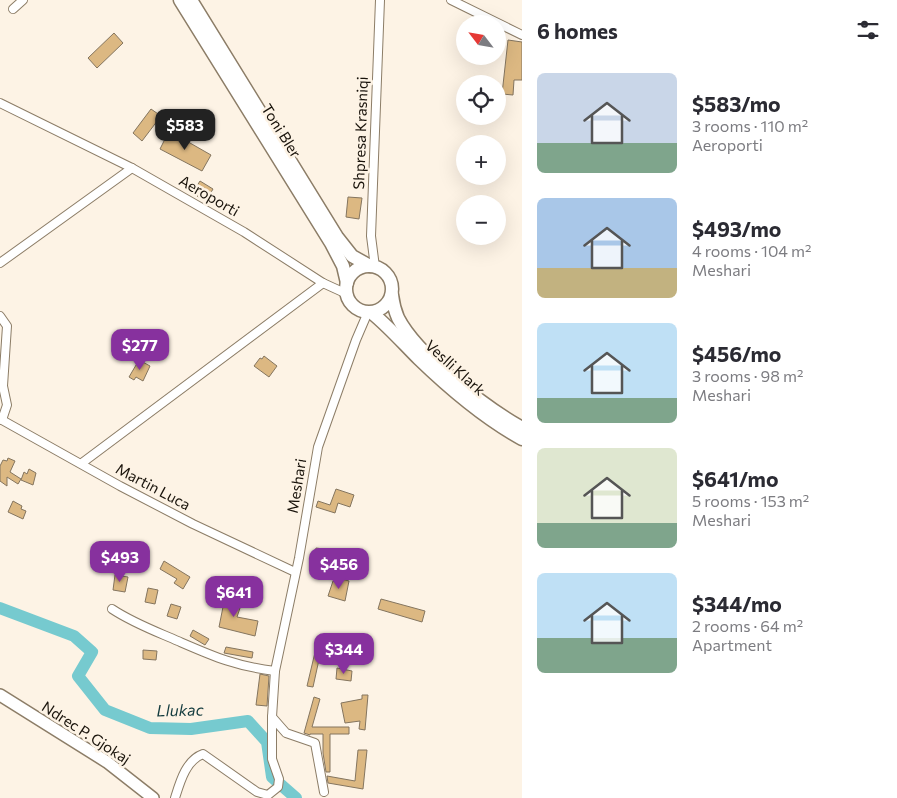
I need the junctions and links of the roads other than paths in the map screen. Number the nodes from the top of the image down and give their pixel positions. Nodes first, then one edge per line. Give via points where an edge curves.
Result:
1 (23, 0) edge
2 (180, 0) edge
3 (191, 0) edge
4 (380, 0) edge
5 (450, 0) edge
6 (13, 9) dead end
7 (522, 35) edge
8 (0, 103) edge
9 (132, 168) junction
10 (0, 263) edge
11 (373, 267) junction
12 (323, 283) junction
13 (347, 288) junction
14 (392, 295) junction
15 (370, 312) junction
16 (0, 316) edge
17 (1, 420) edge
18 (522, 428) edge
19 (522, 439) edge
20 (82, 463) junction
21 (295, 572) junction
22 (112, 610) dead end
23 (275, 670) junction
24 (0, 696) edge
25 (272, 717) junction
26 (324, 792) dead end
27 (153, 798) edge
28 (175, 798) edge

1 - 6 street
2 - 13 main road, Toni Bler via 331,243 343,266
3 - 11 main road, Toni Bler via 340,242 352,256
4 - 11 street, Shpresa Krasniqi via 371,236
5 - 7 street
8 - 9 street, Aeroporti
9 - 10 street
9 - 12 street, Aeroporti via 244,232
11 - 13 main road via 356,271
11 - 14 main road via 388,276
12 - 13 street, Aeroporti
12 - 20 street
13 - 15 main road via 354,307
14 - 15 main road via 383,308
14 - 18 main road, Veslli Klark via 398,318 425,352 469,391
15 - 19 main road, Veslli Klark via 445,382 494,422
15 - 21 street, Meshari via 356,340 318,447
16 - 17 street via 8,326 3,386 7,405
17 - 20 street, Martin Luca
20 - 21 street, Martin Luca via 194,524
21 - 23 street, Meshari
22 - 23 street via 136,625 218,659 245,667
23 - 25 street, Meshari
24 - 27 street, Ndrec P. Gjokaj via 107,762
25 - 26 street via 286,733 315,742
25 - 28 street via 272,759 279,779 274,792 268,795 257,792 203,754 188,765

